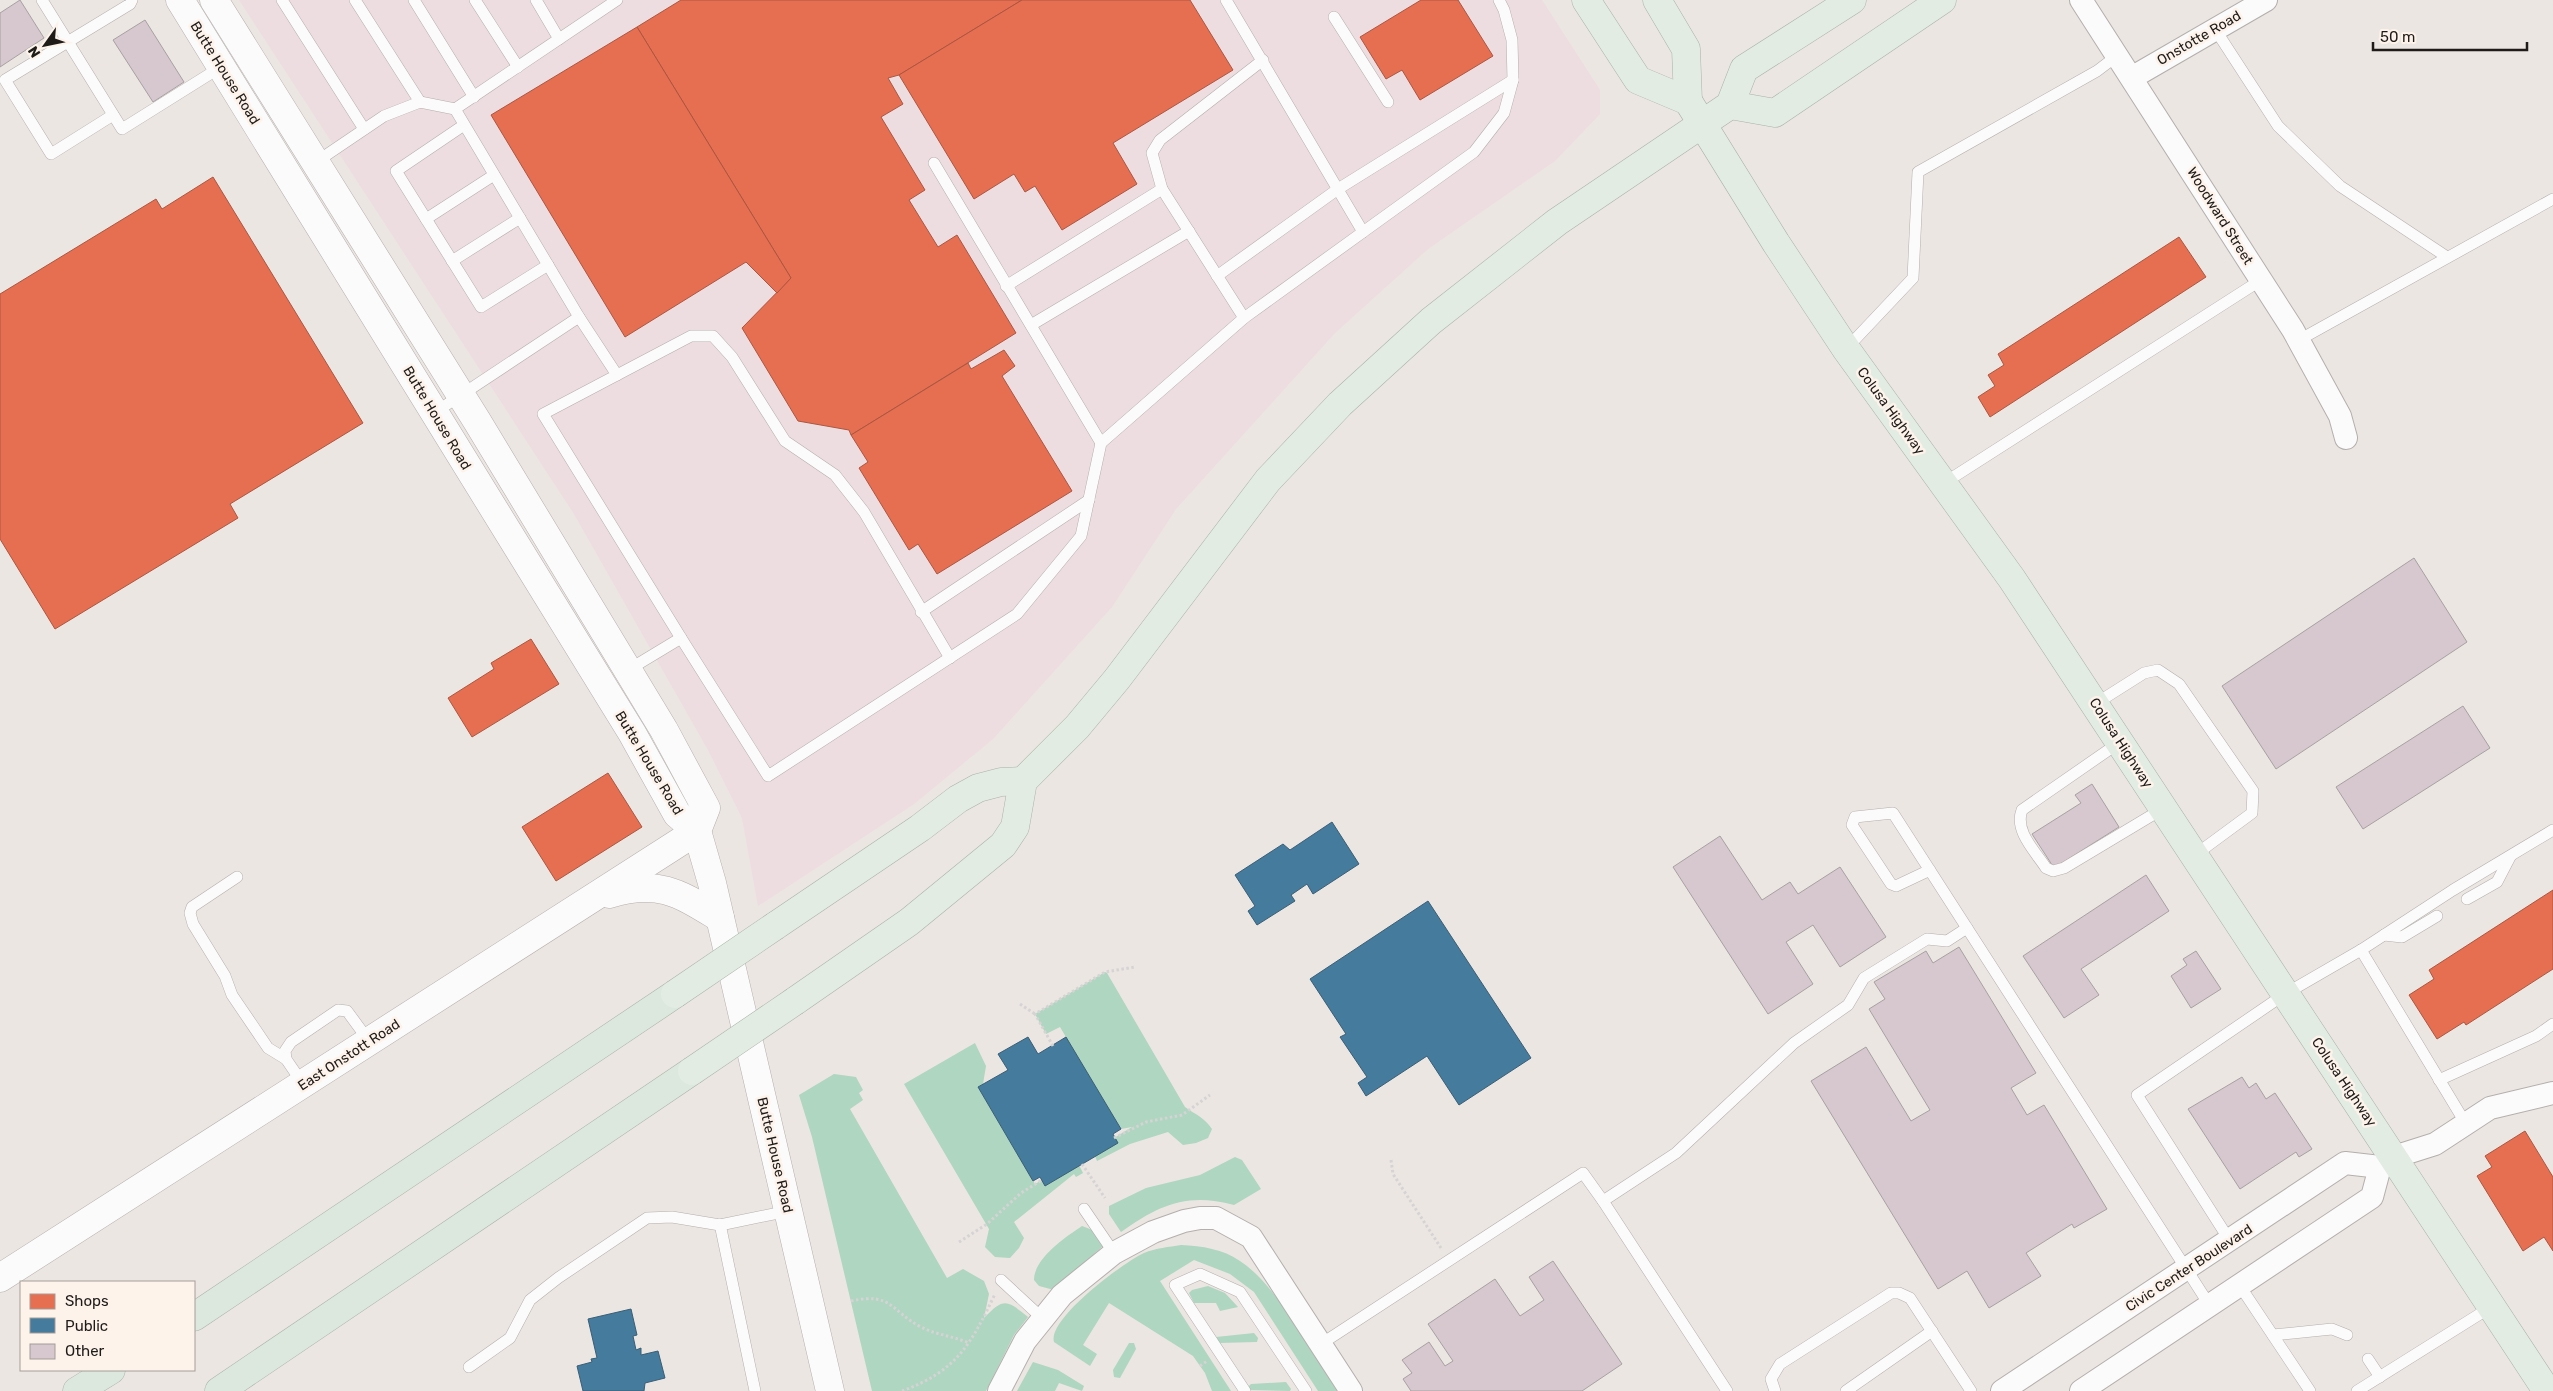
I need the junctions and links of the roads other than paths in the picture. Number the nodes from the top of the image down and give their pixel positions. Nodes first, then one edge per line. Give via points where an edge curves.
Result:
1 (44, 0) edge
2 (132, 0) edge
3 (180, 0) edge
4 (214, 0) edge
5 (282, 0) edge
6 (355, 0) edge
7 (414, 0) edge
8 (475, 0) edge
9 (536, 0) edge
10 (595, 0) edge
11 (617, 0) edge
12 (1226, 0) edge
13 (1499, 0) edge
14 (1586, 0) edge
15 (1657, 0) edge
16 (1852, 0) edge
17 (1942, 0) edge
18 (2081, 0) edge
19 (2266, 0) edge
20 (602, 10) junction
21 (1334, 17) dead end
22 (2215, 29) junction
23 (559, 39) junction
24 (69, 42) junction
25 (2118, 55) junction
26 (1263, 60) junction
27 (221, 67) junction
28 (518, 67) junction
29 (2133, 77) junction
30 (1513, 80) junction
31 (474, 96) junction
32 (420, 102) junction
33 (1388, 102) dead end
34 (1730, 105) junction
35 (455, 109) junction
36 (1695, 112) junction
37 (113, 114) junction
38 (464, 125) junction
39 (364, 129) junction
40 (316, 162) junction
41 (934, 163) dead end
42 (494, 175) junction
43 (1162, 189) junction
44 (1338, 189) junction
45 (2553, 199) edge
46 (520, 218) junction
47 (426, 219) junction
48 (1189, 231) junction
49 (1363, 232) junction
50 (2447, 257) junction
51 (452, 261) junction
52 (548, 265) junction
53 (1217, 276) junction
54 (2261, 280) junction
55 (1006, 286) junction
56 (579, 317) junction
57 (1244, 318) junction
58 (1031, 325) junction
59 (2299, 340) junction
60 (1846, 349) junction
61 (617, 374) junction
62 (460, 394) junction
63 (434, 412) junction
64 (2346, 438) dead end
65 (1101, 443) junction
66 (1944, 483) junction
67 (1089, 500) junction
68 (921, 612) junction
69 (681, 638) junction
70 (950, 658) junction
71 (628, 670) junction
72 (2096, 704) junction
73 (2120, 742) junction
74 (1023, 781) junction
75 (2164, 808) junction
76 (2553, 830) edge
77 (698, 832) junction
78 (2195, 855) junction
79 (2510, 857) junction
80 (1930, 870) junction
81 (237, 876) dead end
82 (2467, 899) dead end
83 (589, 901) junction
84 (2438, 916) dead end
85 (720, 918) junction
86 (1967, 928) junction
87 (2384, 935) junction
88 (2361, 950) junction
89 (2285, 994) junction
90 (2553, 1024) edge
91 (369, 1042) junction
92 (286, 1059) junction
93 (2439, 1080) junction
94 (303, 1084) junction
95 (2553, 1093) edge
96 (2466, 1124) junction
97 (2387, 1162) junction
98 (1603, 1201) junction
99 (1084, 1209) dead end
100 (788, 1211) junction
101 (720, 1224) junction
102 (2230, 1241) junction
103 (1114, 1253) junction
104 (2187, 1270) junction
105 (0, 1278) edge
106 (1001, 1280) road end
107 (2240, 1286) junction
108 (2210, 1306) junction
109 (2492, 1306) junction
110 (195, 1316) edge
111 (1042, 1318) junction
112 (1932, 1331) junction
113 (2273, 1335) junction
114 (2347, 1335) dead end
115 (1321, 1344) junction
116 (2368, 1359) dead end
117 (469, 1366) dead end
118 (109, 1371) edge
119 (2380, 1377) junction
120 (2087, 1390) edge
121 (77, 1391) edge
122 (219, 1391) edge
123 (756, 1391) edge
124 (830, 1391) edge
125 (999, 1391) edge
126 (1245, 1391) edge
127 (1306, 1391) edge
128 (1351, 1391) edge
129 (1727, 1391) edge
130 (1775, 1391) edge
131 (1846, 1391) edge
132 (1970, 1391) edge
133 (2002, 1391) edge
134 (2310, 1391) edge
135 (2357, 1391) edge
136 (2547, 1391) edge

1 - 24 lane
2 - 24 lane
3 - 27 main road, Butte House Road
4 - 40 main road, Butte House Road
5 - 39 lane
6 - 32 lane
7 - 31 lane
8 - 28 lane
9 - 23 lane
10 - 20 lane
11 - 20 lane
12 - 26 lane
13 - 30 lane via 1512,40
14 - 36 highway via 1638,80
15 - 36 highway via 1686,49
16 - 34 highway via 1744,69
17 - 34 highway via 1775,112
18 - 25 street, Woodward Street
19 - 22 street, Onstotte Road
20 - 23 lane
21 - 33 lane
22 - 29 street, Onstotte Road
22 - 50 lane via 2278,126 2340,186
23 - 28 lane
24 - 37 lane
24 - 37 lane via 5,80 51,154
25 - 29 street, Woodward Street
25 - 60 lane via 2097,71 1918,172 1913,278
26 - 43 lane via 1155,145 1152,153
26 - 44 lane
27 - 37 lane via 122,129
27 - 63 main road, Butte House Road
28 - 31 lane
29 - 54 street, Woodward Street
30 - 44 lane
30 - 49 lane via 1504,113 1474,152
31 - 35 lane
32 - 35 lane
32 - 39 lane via 384,116
34 - 36 highway
35 - 38 lane
36 - 60 highway, Colusa Highway via 1776,244
36 - 74 highway via 1431,321 1340,404 1268,480 1117,679
38 - 42 lane
38 - 47 lane via 396,171
39 - 40 lane
40 - 62 main road, Butte House Road
41 - 55 lane
42 - 46 lane
42 - 47 lane
43 - 48 lane
43 - 55 lane
44 - 49 lane
44 - 53 lane
45 - 50 lane
46 - 51 lane
46 - 52 lane
47 - 51 lane
48 - 53 lane
48 - 58 lane
49 - 57 lane
50 - 59 lane
51 - 52 lane via 481,306
52 - 56 lane
53 - 57 lane
54 - 59 street, Woodward Street
54 - 66 lane
55 - 58 lane
56 - 61 lane
56 - 62 lane
57 - 65 lane
58 - 65 lane
59 - 64 street, Woodward Street via 2340,416
60 - 66 highway, Colusa Highway
61 - 68 lane via 692,336 713,336 732,358 785,442 835,475 864,512
61 - 69 lane via 543,414
62 - 63 lane
62 - 71 main road, Butte House Road
63 - 77 main road, Butte House Road via 627,725 677,814
65 - 67 lane
66 - 72 highway, Colusa Highway
67 - 68 lane
67 - 70 lane via 1081,536 1017,614
68 - 70 lane
69 - 70 lane via 768,776
69 - 71 lane
71 - 77 main road, Butte House Road via 706,808
72 - 73 highway, Colusa Highway
72 - 78 lane via 2144,673 2158,670 2180,684 2253,791 2252,813
73 - 75 highway, Colusa Highway
73 - 75 lane via 2022,810 2020,828 2046,868 2053,871 2064,868
74 - 110 highway, bridge via 978,788 958,799 920,828
74 - 122 highway, bridge via 1015,827 1003,845 910,922
75 - 78 highway, Colusa Highway
76 - 79 lane
77 - 83 main road, East Onstott Road
77 - 85 main road, Butte House Road
78 - 89 highway, Colusa Highway
79 - 82 lane via 2497,882
79 - 87 lane
80 - 80 lane via 1893,813 1855,817 1852,825 1891,884 1896,886
80 - 86 lane
81 - 92 lane via 192,907 190,913 232,995 268,1048
83 - 85 main road via 631,888 651,887 676,892
83 - 91 main road, East Onstott Road
84 - 87 lane via 2402,937
85 - 100 main road, Butte House Road
86 - 98 lane via 1947,941 1928,939 1864,978 1848,1005 1794,1043 1676,1153
86 - 104 lane
87 - 88 lane
88 - 89 lane
88 - 93 lane
89 - 97 highway, Colusa Highway
89 - 102 lane via 2137,1094
90 - 93 lane via 2536,1036
91 - 92 lane via 347,1011 338,1010 291,1042 285,1051
91 - 94 main road, East Onstott Road
92 - 94 lane
93 - 96 lane
94 - 105 main road, East Onstott Road
95 - 96 street, Civic Center Boulevard via 2490,1108
96 - 97 street, Civic Center Boulevard via 2435,1144
97 - 102 street, Civic Center Boulevard via 2346,1163
97 - 107 street via 2372,1197
97 - 109 highway, Colusa Highway
98 - 115 lane via 1583,1172
98 - 129 lane
99 - 103 lane
100 - 101 lane
100 - 124 main road, Butte House Road
101 - 117 lane via 672,1217 647,1218 530,1300 510,1338
101 - 123 lane
102 - 104 street, Civic Center Boulevard
103 - 111 street via 1062,1295
103 - 115 street via 1184,1221 1216,1218 1251,1237
104 - 108 lane
104 - 133 street, Civic Center Boulevard
106 - 111 lane
107 - 108 street
107 - 113 lane
108 - 120 street
109 - 119 lane
109 - 136 highway, Colusa Highway
111 - 125 street via 1025,1341
112 - 130 lane via 1907,1295 1891,1293 1780,1364 1771,1378
112 - 131 lane
112 - 132 lane
113 - 114 lane via 2332,1329
113 - 134 lane
115 - 128 street
116 - 119 lane
118 - 121 highway
119 - 135 lane
126 - 127 lane via 1175,1285 1200,1274 1240,1292

